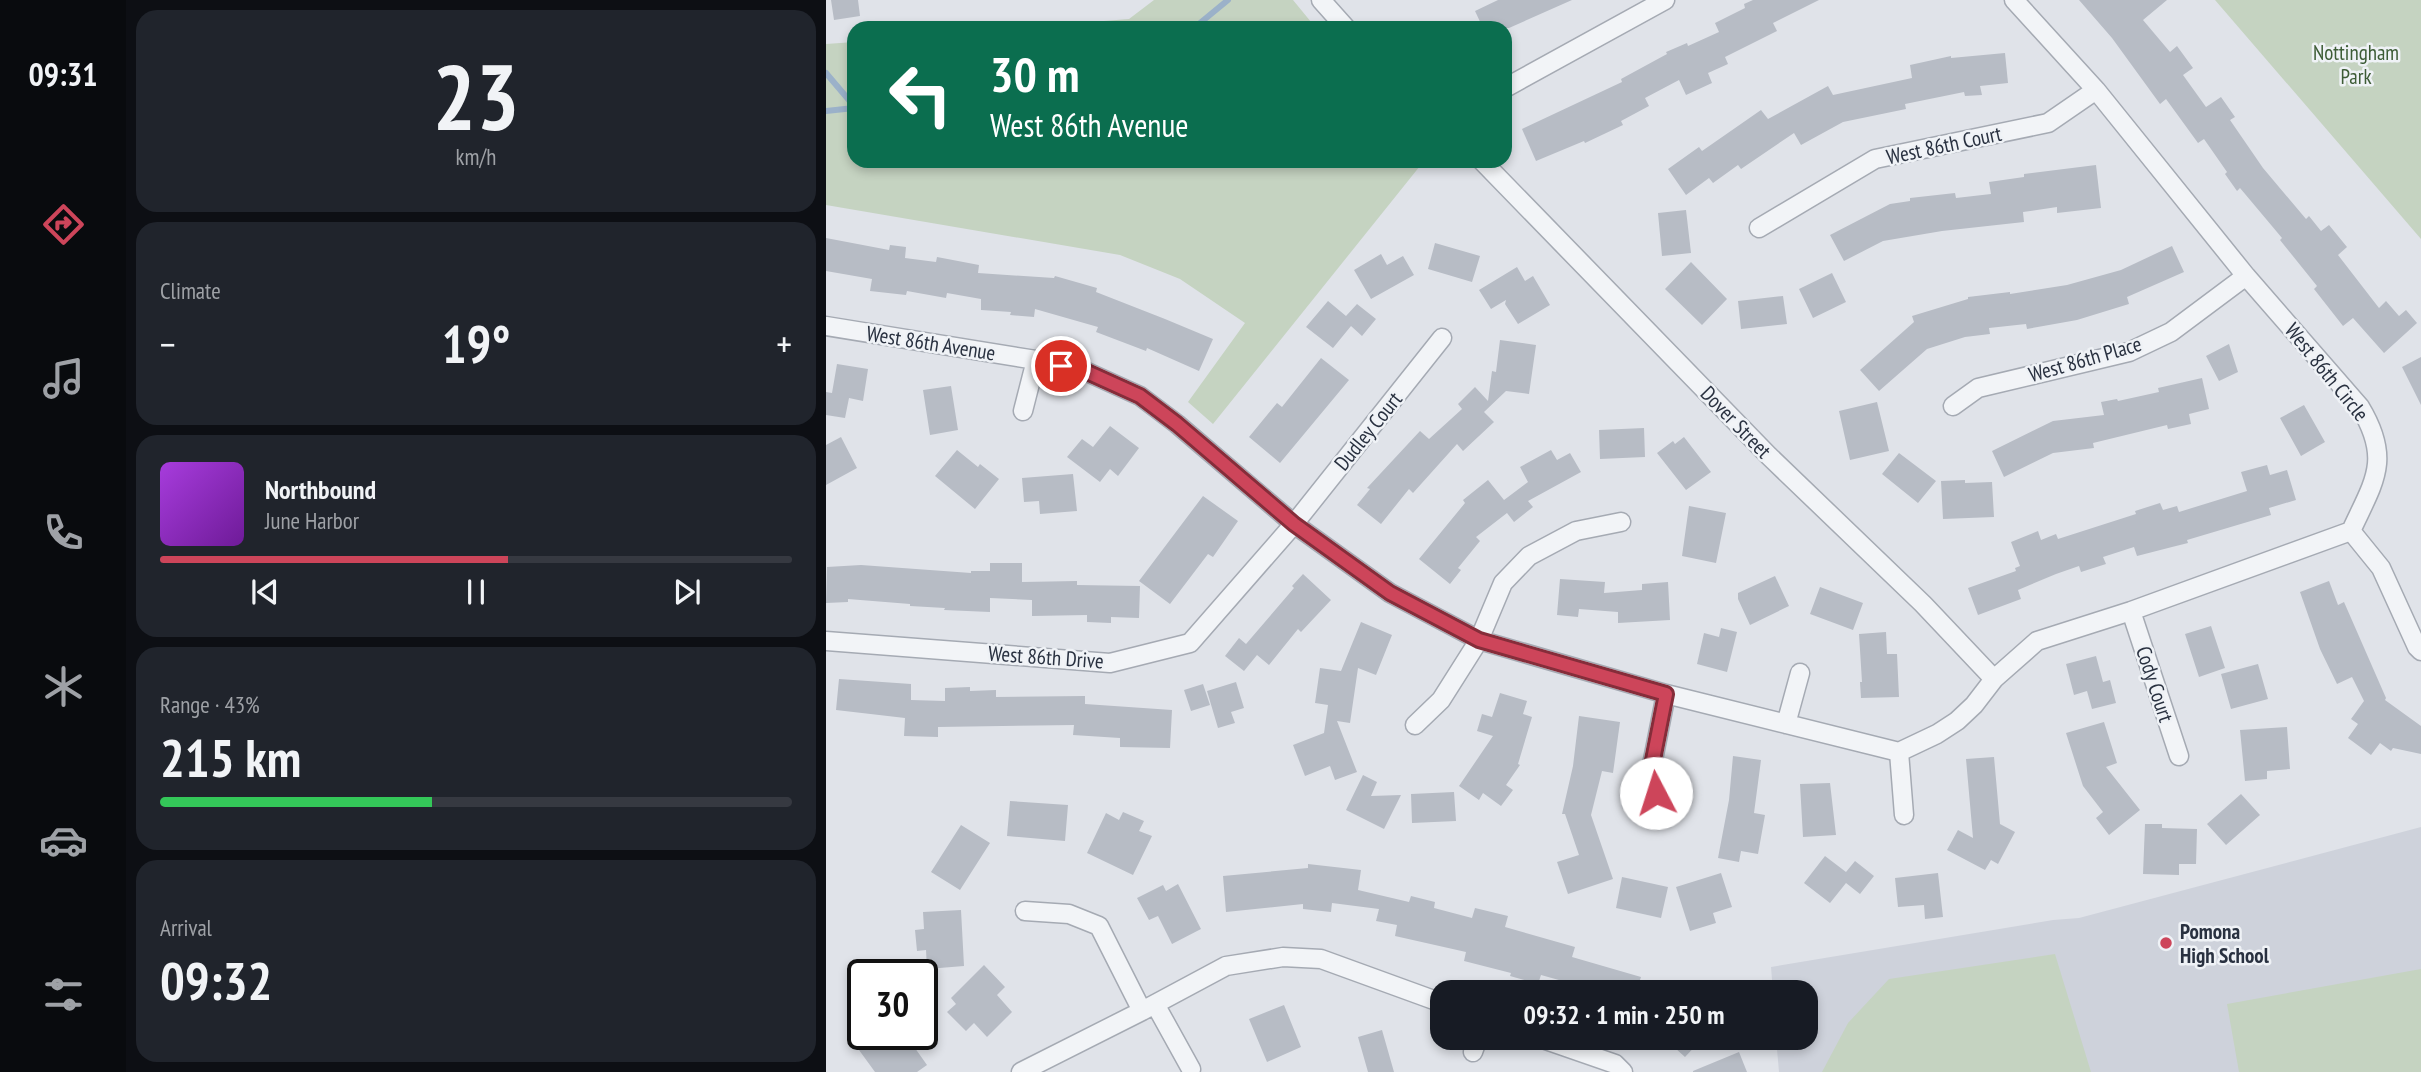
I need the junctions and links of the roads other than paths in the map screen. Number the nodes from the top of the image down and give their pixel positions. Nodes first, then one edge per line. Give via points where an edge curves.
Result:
1 (1321, 0) edge
2 (1665, 0) edge
3 (2014, 0) edge
4 (1340, 21) edge
5 (1512, 84) edge
6 (2095, 90) junction
7 (1489, 168) edge
8 (1759, 228) dead end
9 (2246, 276) junction
10 (826, 326) edge
11 (1442, 338) dead end
12 (1036, 360) junction
13 (1954, 406) dead end
14 (1023, 411) dead end
15 (1621, 522) dead end
16 (1294, 524) junction
17 (2351, 531) junction
18 (2131, 611) junction
19 (1479, 640) junction
20 (826, 641) edge
21 (2421, 652) edge
22 (1800, 673) dead end
23 (1994, 679) junction
24 (1666, 694) junction
25 (1786, 724) junction
26 (1415, 725) dead end
27 (1899, 752) junction
28 (2179, 756) dead end
29 (1662, 811) dead end
30 (1904, 815) dead end
31 (1025, 911) dead end
32 (1430, 999) edge
33 (1148, 1007) junction
34 (1575, 1050) edge
35 (1191, 1069) dead end
36 (1021, 1072) edge
37 (1623, 1072) edge

1 - 4 street
2 - 5 street
3 - 6 street, West 86th Circle
6 - 8 street, West 86th Court via 2048,123 1875,159
6 - 9 street, West 86th Circle
7 - 23 street, Dover Street
9 - 13 street, West 86th Place via 2171,332 2129,352 1978,388
9 - 17 street, West 86th Circle via 2360,407 2374,430 2375,478
10 - 12 street, West 86th Avenue
11 - 16 street, Dudley Court
12 - 14 street
12 - 16 street, West 86th Avenue via 1087,372 1140,396
15 - 19 street via 1576,531 1530,556 1503,583
16 - 19 street, West 86th Avenue via 1390,593
16 - 20 street, West 86th Drive via 1190,643 1110,663
17 - 18 street
17 - 21 street via 2381,568
18 - 23 street via 2037,641
18 - 28 street, Cody Court
19 - 24 street, West 86th Avenue
19 - 26 street via 1441,700
22 - 25 street
23 - 27 street via 1957,721
24 - 25 street, West 86th Avenue
24 - 29 street via 1650,775
25 - 27 street, West 86th Avenue
27 - 30 street
31 - 33 street via 1069,914 1099,926
32 - 33 street via 1321,959 1283,957 1226,966
33 - 35 street
33 - 36 street
34 - 37 street via 1615,1064

